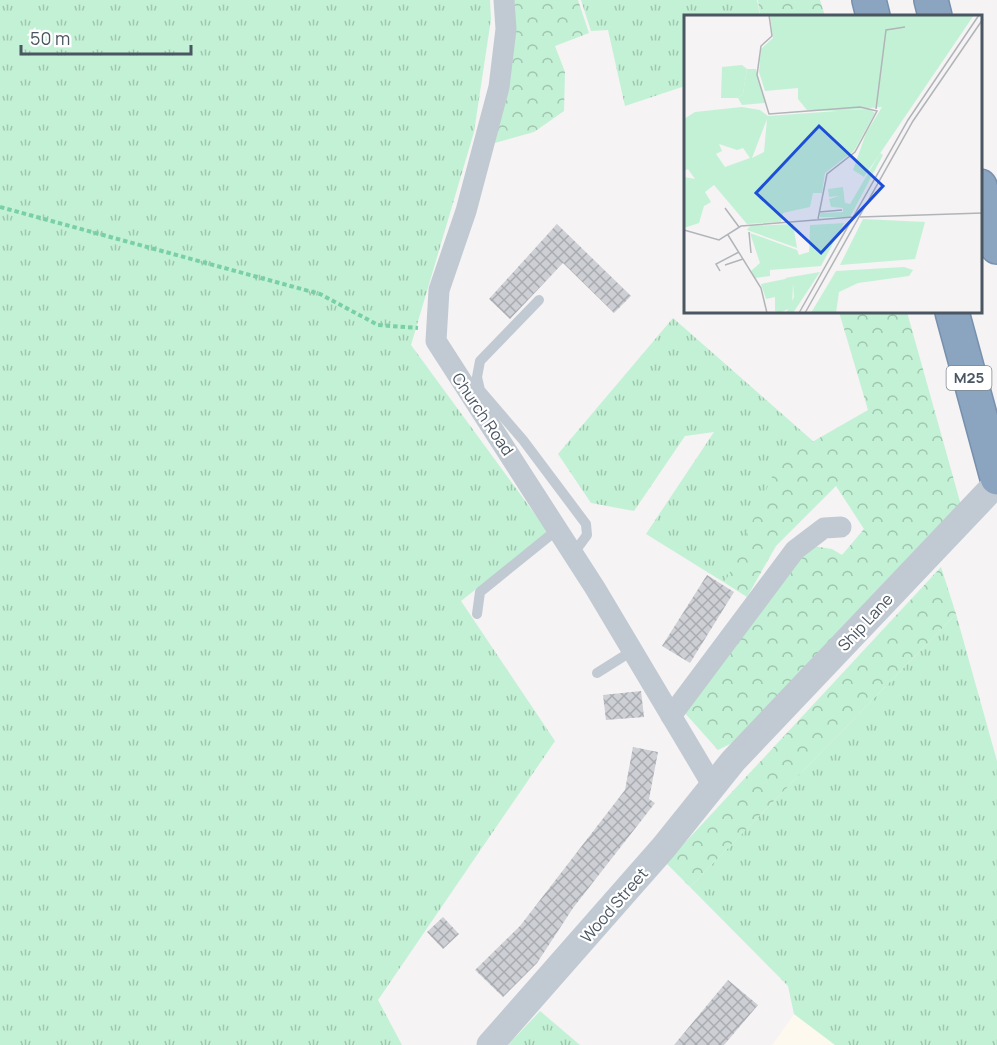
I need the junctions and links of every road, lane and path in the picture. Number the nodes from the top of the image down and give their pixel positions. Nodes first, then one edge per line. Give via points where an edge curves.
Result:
1 (504, 0) edge
2 (869, 0) edge
3 (931, 0) edge
4 (873, 15) edge
5 (935, 15) edge
6 (982, 190) edge
7 (0, 207) edge
8 (997, 247) edge
9 (539, 300) dead end
10 (953, 314) edge
11 (435, 330) junction
12 (997, 478) edge
13 (997, 483) edge
14 (841, 527) dead end
15 (558, 529) junction
16 (573, 554) junction
17 (477, 614) dead end
18 (632, 651) junction
19 (597, 673) dead end
20 (671, 716) junction
21 (733, 761) joint
22 (713, 786) junction
23 (490, 1045) edge

1 - 11 street, Church Road via 506,29 500,87 466,212 439,290
2 - 4 highway
3 - 5 highway
6 - 8 highway
7 - 11 path via 320,294 378,325
9 - 16 lane via 480,361 477,377 480,390 524,440 586,524 587,535
10 - 12 highway, M25
11 - 15 street, Church Road via 436,341 446,358
13 - 21 street, Ship Lane
14 - 20 street via 824,528 795,550
15 - 16 street, Church Road
15 - 17 lane via 480,592
16 - 18 street, Church Road
18 - 19 lane
18 - 20 street, Church Road
20 - 22 street, Church Road
21 - 22 street, Wood Street
22 - 23 street, Wood Street

